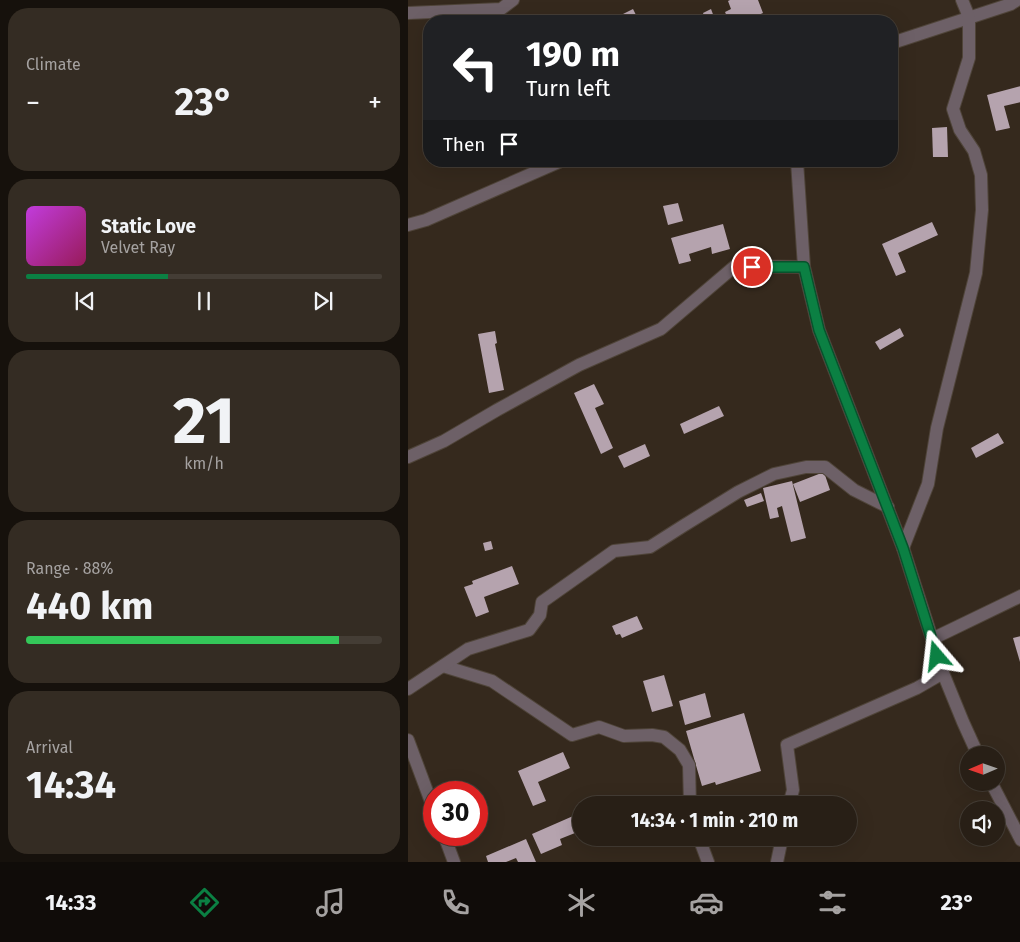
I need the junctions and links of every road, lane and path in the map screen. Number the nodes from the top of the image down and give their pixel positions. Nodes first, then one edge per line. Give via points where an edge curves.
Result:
1 (513, 0) edge
2 (962, 0) edge
3 (1017, 0) edge
4 (408, 13) edge
5 (969, 17) junction
6 (898, 42) edge
7 (547, 167) edge
8 (797, 167) edge
9 (408, 225) edge
10 (804, 267) junction
11 (408, 456) edge
12 (888, 507) junction
13 (903, 548) junction
14 (1020, 596) edge
15 (932, 639) junction
16 (443, 666) junction
17 (943, 673) junction
18 (408, 689) edge
19 (408, 740) edge
20 (974, 746) edge
21 (423, 781) edge
22 (996, 791) edge
23 (690, 796) edge
24 (791, 796) edge
25 (1020, 840) edge
26 (448, 846) edge
27 (702, 846) edge
28 (780, 846) edge
29 (454, 862) edge
30 (708, 862) edge
31 (777, 862) edge

1 - 4 street via 501,9
2 - 5 street
3 - 5 street
5 - 6 street
5 - 13 street via 969,58 953,108 960,130 974,151 981,175 982,210 976,273 937,428 928,484
7 - 9 street
8 - 10 street
10 - 11 street via 735,266 662,329 579,365 444,441
10 - 12 street via 819,330
12 - 13 street
12 - 16 street via 854,490 825,468 806,467 774,474 730,497 650,547 614,552 542,602 540,616 529,630 468,649
13 - 15 street
14 - 15 street
15 - 17 street
16 - 18 street
16 - 23 street via 492,681 572,735 600,727 624,736 664,737 680,750 689,765
17 - 20 street
17 - 24 street via 917,688 787,745
19 - 21 street
22 - 25 street
26 - 29 street
27 - 30 street
28 - 31 street

